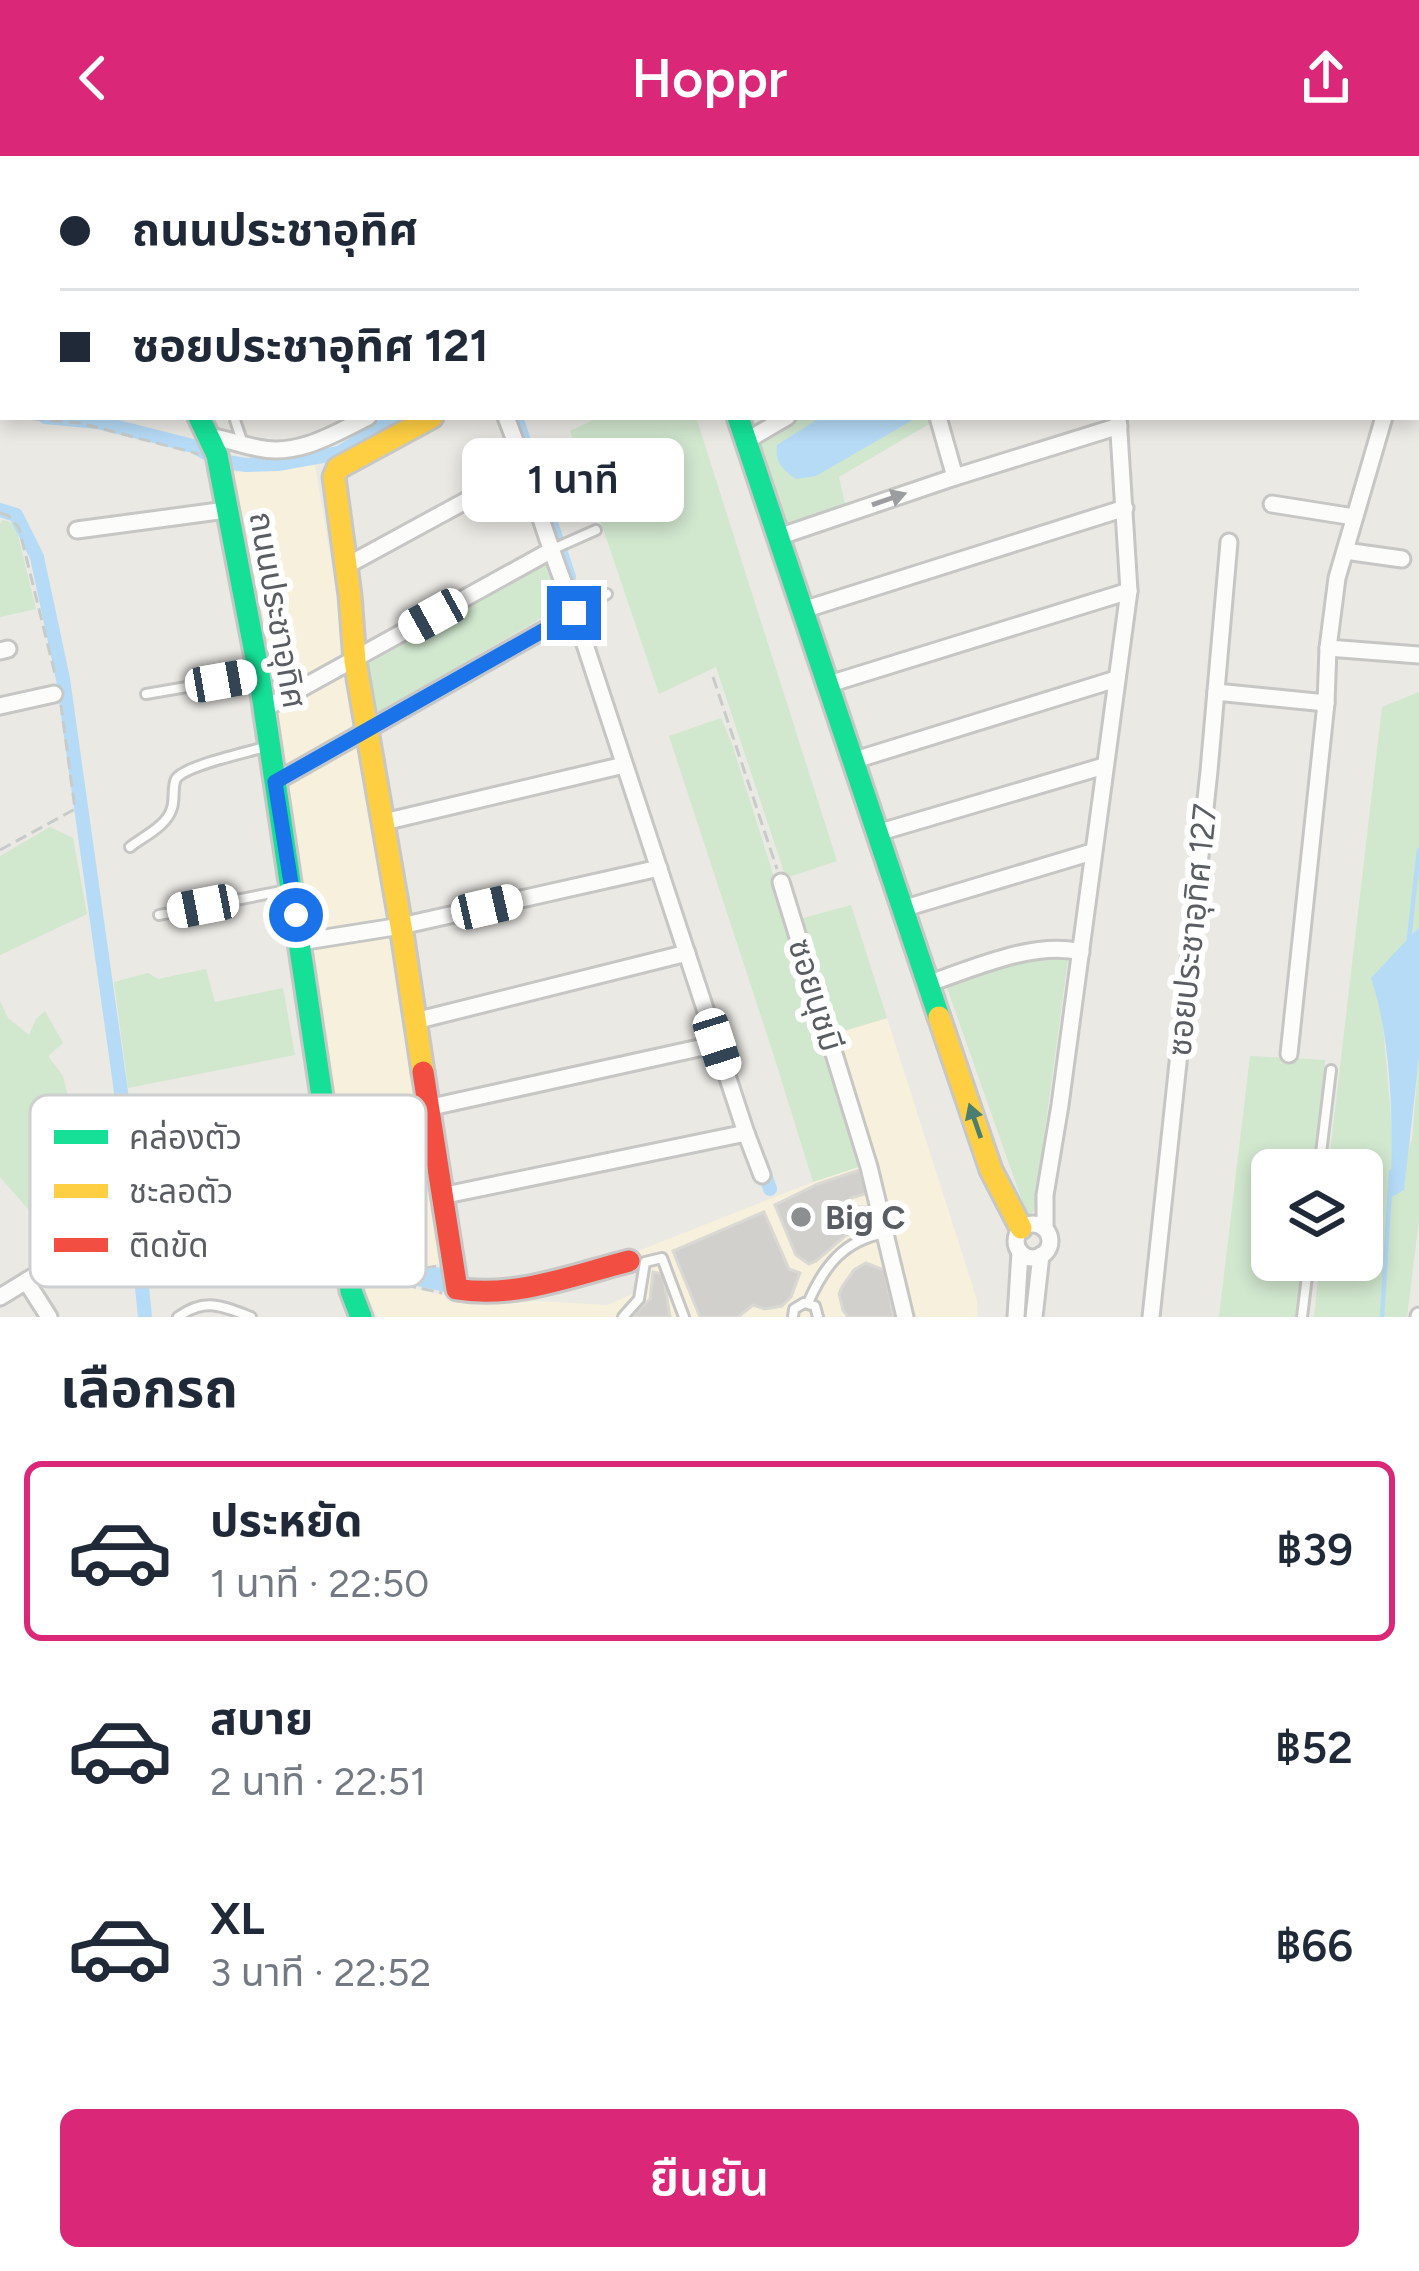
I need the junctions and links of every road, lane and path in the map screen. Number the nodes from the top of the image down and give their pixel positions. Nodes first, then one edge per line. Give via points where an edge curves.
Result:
1 (48, 420) edge
2 (235, 420) dead end
3 (361, 420) edge
4 (426, 420) edge
5 (507, 420) edge
6 (739, 420) edge
7 (782, 420) edge
8 (939, 420) edge
9 (1383, 420) edge
10 (1119, 422) edge
11 (211, 440) edge
12 (746, 441) junction
13 (243, 442) junction
14 (526, 468) junction
15 (955, 477) junction
16 (1272, 504) dead end
17 (1125, 508) junction
18 (226, 510) junction
19 (1354, 517) junction
20 (77, 530) dead end
21 (596, 530) dead end
22 (778, 537) junction
23 (1229, 542) dead end
24 (550, 551) junction
25 (1345, 551) junction
26 (1402, 559) dead end
27 (346, 566) junction
28 (1129, 591) junction
29 (607, 594) dead end
30 (803, 610) junction
31 (574, 613) junction
32 (1328, 648) junction
33 (1419, 655) edge
34 (355, 661) junction
35 (259, 674) junction
36 (712, 677) dead end
37 (1116, 679) junction
38 (826, 685) junction
39 (1216, 692) junction
40 (53, 694) dead end
41 (146, 694) dead end
42 (1326, 703) junction
43 (0, 706) edge
44 (264, 710) junction
45 (369, 729) junction
46 (269, 746) junction
47 (852, 761) junction
48 (625, 765) junction
49 (1104, 766) junction
50 (275, 782) junction
51 (384, 822) junction
52 (877, 833) junction
53 (130, 847) dead end
54 (1092, 851) junction
55 (659, 868) junction
56 (781, 882) joint
57 (291, 889) junction
58 (902, 909) junction
59 (159, 915) dead end
60 (401, 926) junction
61 (300, 942) junction
62 (1081, 952) junction
63 (687, 953) junction
64 (928, 984) junction
65 (415, 1021) junction
66 (717, 1044) junction
67 (1289, 1054) dead end
68 (1330, 1070) dead end
69 (323, 1095) edge
70 (428, 1108) junction
71 (746, 1133) junction
72 (1321, 1149) edge
73 (762, 1175) dead end
74 (441, 1196) junction
75 (1021, 1228) junction
76 (1046, 1229) junction
77 (886, 1233) junction
78 (1020, 1252) junction
79 (1040, 1256) junction
80 (629, 1261) dead end
81 (444, 1265) dead end
82 (426, 1268) edge
83 (30, 1279) edge
84 (26, 1281) junction
85 (1306, 1281) edge
86 (360, 1287) edge
87 (412, 1287) edge
88 (449, 1294) dead end
89 (0, 1297) edge
90 (808, 1303) junction
91 (790, 1314) edge
92 (819, 1316) edge
93 (49, 1317) edge
94 (178, 1317) edge
95 (251, 1317) edge
96 (361, 1317) edge
97 (623, 1317) edge
98 (684, 1317) edge
99 (905, 1317) edge
100 (1016, 1317) edge
101 (1034, 1317) edge
102 (1151, 1317) edge
103 (1302, 1317) edge

1 - 11 path via 200,454
2 - 13 lane
3 - 13 street via 304,446
4 - 27 street via 338,468
5 - 14 street
6 - 12 street
7 - 12 street
8 - 15 street
9 - 19 street
10 - 15 street
10 - 17 street
11 - 13 street
11 - 18 street, ถนนประชาอุทิศ
12 - 22 street
14 - 24 street
14 - 27 street
22 -> 15 street
16 - 19 street
17 - 28 street
17 - 30 street
18 - 20 street
18 - 35 street, ถนนประชาอุทิศ
19 - 25 street
21 - 24 lane
22 - 30 street
23 - 39 street, ซอยประชาอุทิศ 127
24 - 31 street
24 - 34 street
25 - 26 street
25 - 32 street
27 - 34 street
28 - 37 street
28 - 38 street
29 - 31 lane
30 - 38 street
31 - 45 street
31 - 48 street
32 - 33 street
32 - 42 street
34 - 44 street
34 - 45 street
35 - 41 lane
35 - 44 street, ถนนประชาอุทิศ
36 - 56 path
37 - 47 street
37 - 49 street
38 - 47 street
39 - 42 street
39 - 102 street, ซอยประชาอุทิศ 127
40 - 43 street
42 - 67 street
44 - 46 street, ถนนประชาอุทิศ
45 - 50 street
45 - 51 street
46 - 50 street, ถนนประชาอุทิศ
46 - 53 lane via 178,777 166,820
47 - 52 street
48 - 51 street
48 - 55 street
49 - 52 street
49 - 54 street
50 - 57 street, ถนนประชาอุทิศ
51 - 60 street
52 - 58 street
54 - 58 street
54 - 62 street
55 - 60 street
55 - 63 street
56 - 77 street, ซอยนุชมี
57 - 59 lane
57 - 61 street, ถนนประชาอุทิศ
58 - 64 street
60 - 61 street
60 - 65 street
61 - 69 street, ถนนประชาอุทิศ
62 - 64 street via 1038,950
62 - 76 street
63 - 65 street
63 - 66 street
75 -> 64 street via 991,1170
65 - 70 street
66 - 70 street
66 - 71 street
68 - 72 lane
70 - 74 street
71 - 73 street
71 - 74 street
74 - 80 street via 457,1289 520,1287
75 - 76 street
75 - 78 street
76 - 79 street via 1049,1244
77 - 90 lane via 842,1251
77 - 99 street, ซอยนุชมี
78 - 79 street
78 - 100 street
79 - 101 street
81 - 82 path
83 - 84 street
84 - 89 street
84 - 93 street
85 - 103 lane
86 - 96 street, ถนนประชาอุทิศ
87 - 88 path
90 - 91 lane
90 - 92 lane
94 - 95 lane via 208,1304
97 - 98 lane via 639,1299 644,1264 662,1258

